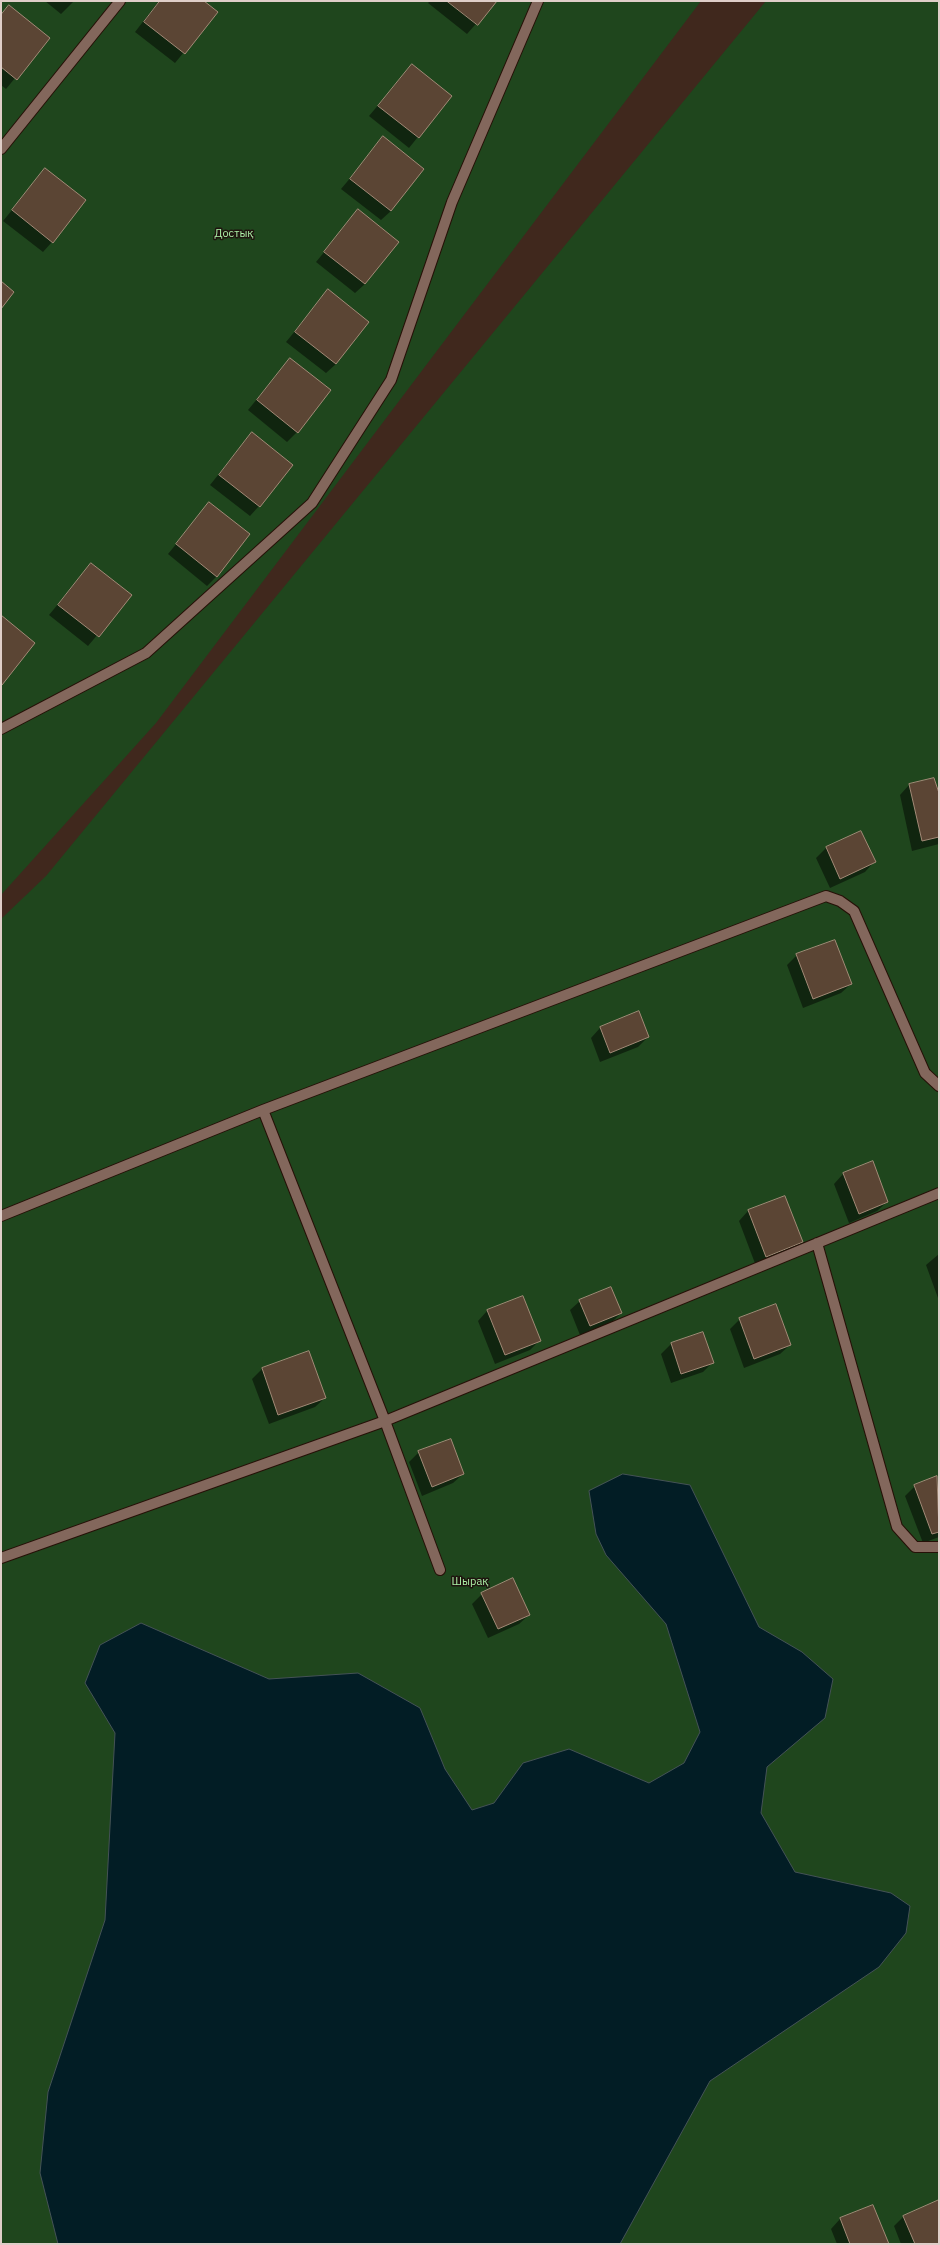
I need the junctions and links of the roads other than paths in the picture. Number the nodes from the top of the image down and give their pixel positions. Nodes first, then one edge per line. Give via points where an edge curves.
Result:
1 (120, 1) edge
2 (538, 1) edge
3 (1, 149) edge
4 (1, 729) edge
5 (939, 1086) edge
6 (263, 1110) junction
7 (939, 1193) edge
8 (1, 1216) edge
9 (817, 1243) junction
10 (385, 1421) junction
11 (939, 1547) edge
12 (1, 1558) edge
13 (440, 1570) dead end

1 - 3 street
2 - 4 street via 452,202 391,380 312,503 146,654
5 - 6 street via 925,1073 854,911 840,901 826,896
6 - 8 street
6 - 10 street
7 - 9 street
9 - 10 street
9 - 11 street via 896,1527 915,1547
10 - 12 street
10 - 13 street

